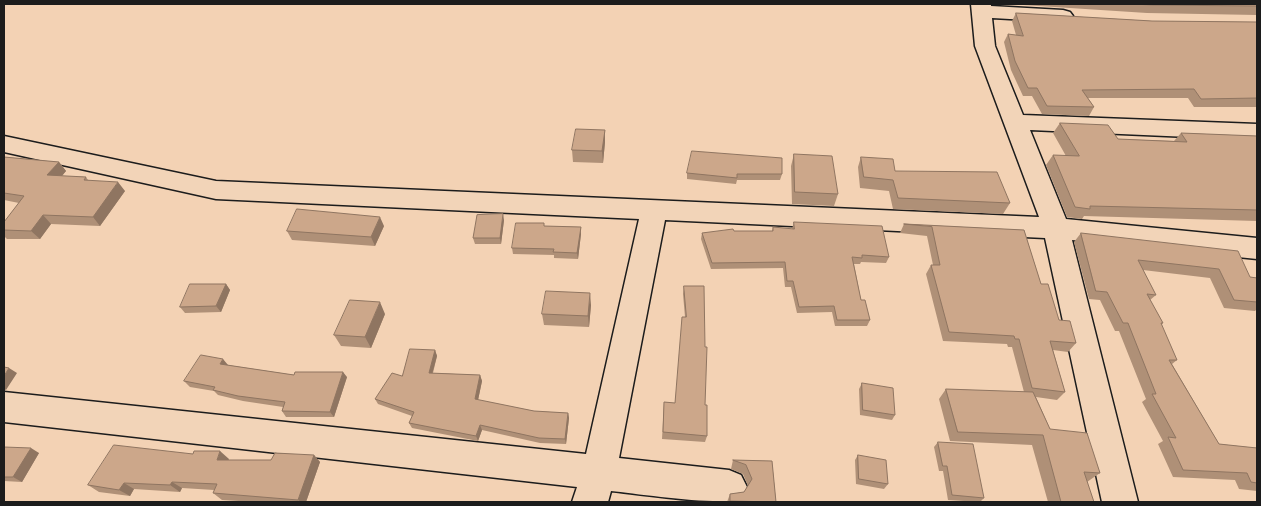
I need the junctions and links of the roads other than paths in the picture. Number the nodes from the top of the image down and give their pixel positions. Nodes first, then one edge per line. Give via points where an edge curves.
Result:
1 (982, 7) edge
2 (1079, 17) edge
3 (1014, 122) junction
4 (1257, 132) edge
5 (8, 151) edge
6 (654, 210) junction
7 (1056, 228) junction
8 (1257, 248) edge
9 (4, 407) edge
10 (594, 487) edge
11 (730, 487) dead end
12 (1120, 502) edge

1 - 2 street
1 - 3 street via 985,46
3 - 4 street
3 - 7 street
5 - 6 street via 216,190
6 - 7 street
6 - 10 street
7 - 8 street
7 - 12 street
9 - 10 street
10 - 11 street

